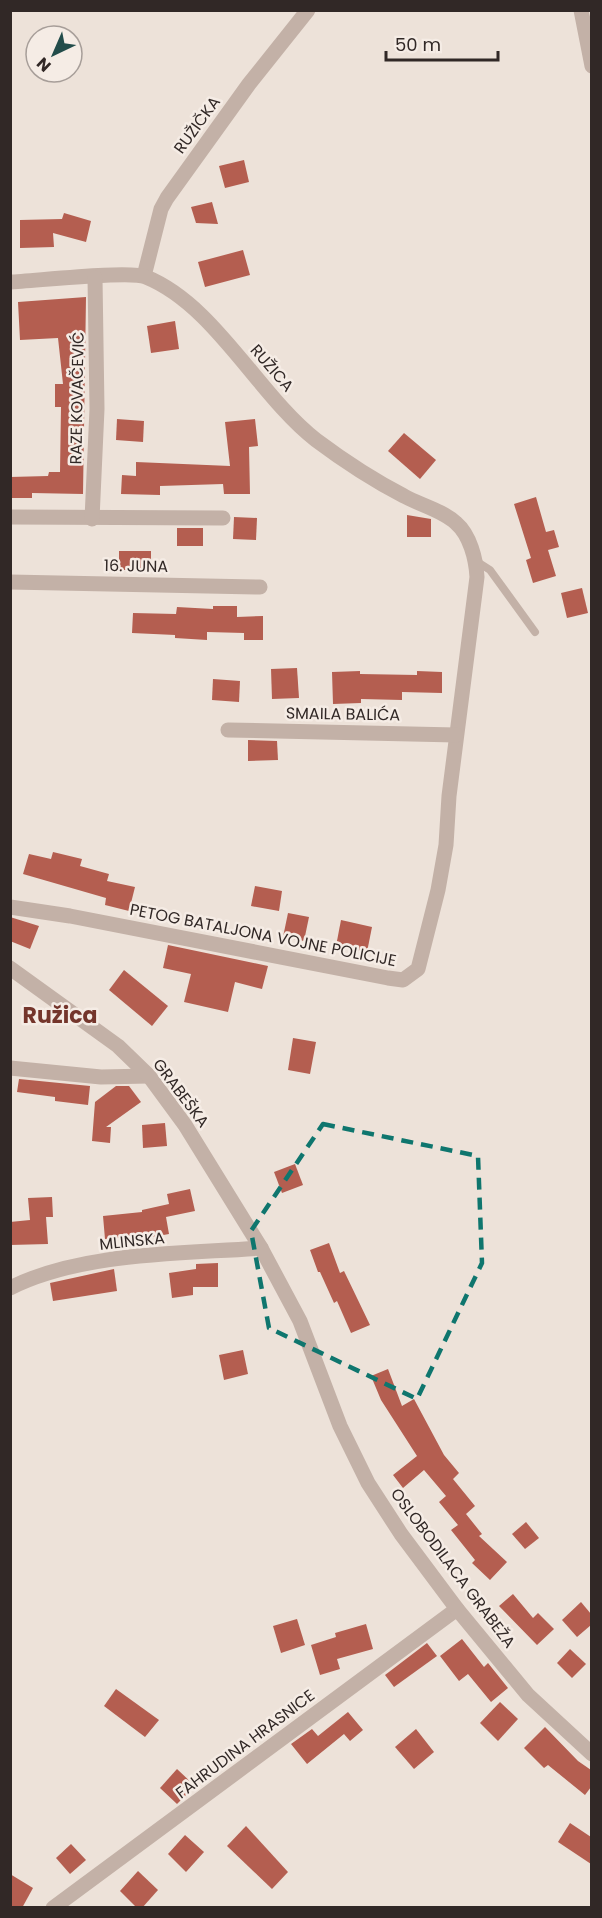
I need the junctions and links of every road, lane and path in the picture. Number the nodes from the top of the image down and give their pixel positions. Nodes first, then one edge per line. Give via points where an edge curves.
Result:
1 (308, 10) edge
2 (581, 10) edge
3 (591, 66) edge
4 (144, 276) junction
5 (95, 278) junction
6 (10, 282) edge
7 (10, 517) edge
8 (223, 518) dead end
9 (92, 519) junction
10 (476, 561) junction
11 (10, 582) edge
12 (260, 587) dead end
13 (535, 632) dead end
14 (228, 730) dead end
15 (456, 735) junction
16 (10, 907) edge
17 (10, 968) edge
18 (10, 1068) edge
19 (149, 1076) junction
20 (261, 1248) junction
21 (10, 1288) edge
22 (457, 1609) junction
23 (591, 1754) edge
24 (53, 1908) edge

1 - 4 street, RUŽIČKA via 249,84 161,209
2 - 3 street
4 - 5 street
4 - 10 street, RUŽICA via 215,328 286,412 314,438 387,487 457,523
5 - 6 street
5 - 9 street, RAZE KOVAČEVIĆ via 97,409
7 - 9 street
8 - 9 street
10 - 13 lane via 490,570
10 - 15 street, PETOG BATALJONA VOJNE POLICIJE
11 - 12 street, 16. JUNA
14 - 15 street, SMAILA BALIĆA
15 - 16 street, PETOG BATALJONA VOJNE POLICIJE via 438,890 418,969 403,980
17 - 19 street, GRABEŠKA via 118,1046
18 - 19 street via 101,1077
19 - 20 street, GRABEŠKA via 185,1125
20 - 21 street, MLINSKA via 63,1266
20 - 22 street, OSLOBODILACA GRABEŽA via 300,1321 340,1426 368,1483
22 - 23 street, OSLOBODILACA GRABEŽA via 528,1695
22 - 24 street, FAHRUDINA HRASNICE

